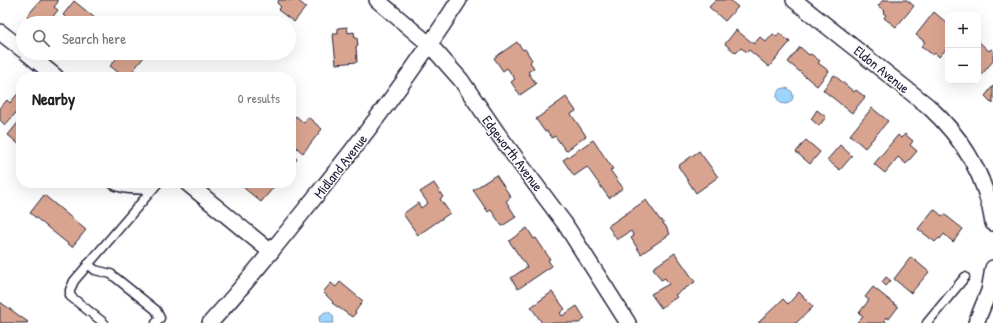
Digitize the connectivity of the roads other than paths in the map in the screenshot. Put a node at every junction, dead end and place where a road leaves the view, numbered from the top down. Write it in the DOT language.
graph roads {
  1 [pos="376,0"];
  2 [pos="459,0"];
  3 [pos="794,0"];
  4 [pos="0,32"];
  5 [pos="16,45"];
  6 [pos="430,46"];
  7 [pos="35,60"];
  8 [pos="50,72"];
  9 [pos="126,188"];
  10 [pos="146,188"];
  11 [pos="153,188"];
  12 [pos="193,188"];
  13 [pos="993,223"];
  14 [pos="271,252"];
  15 [pos="88,264"];
  16 [pos="993,268"];
  17 [pos="965,277"];
  18 [pos="104,323"];
  19 [pos="156,323"];
  20 [pos="210,323"];
  21 [pos="628,323"];
  22 [pos="927,323"];
  23 [pos="976,323"];
  1 -- 6 [label="street, Edgeworth Avenue"];
  2 -- 6 [label="street, Midland Avenue"];
  3 -- 13 [label="street, Eldon Avenue"];
  4 -- 5 [label="street"];
  6 -- 14 [label="street, Midland Avenue"];
  6 -- 21 [label="street, Edgeworth Avenue"];
  7 -- 8 [label="street"];
  9 -- 10 [label="lane"];
  11 -- 15 [label="lane"];
  12 -- 14 [label="street"];
  14 -- 20 [label="street, Midland Avenue"];
  15 -- 18 [label="lane"];
  15 -- 19 [label="lane"];
  16 -- 23 [label="street"];
  17 -- 22 [label="lane"];
}
